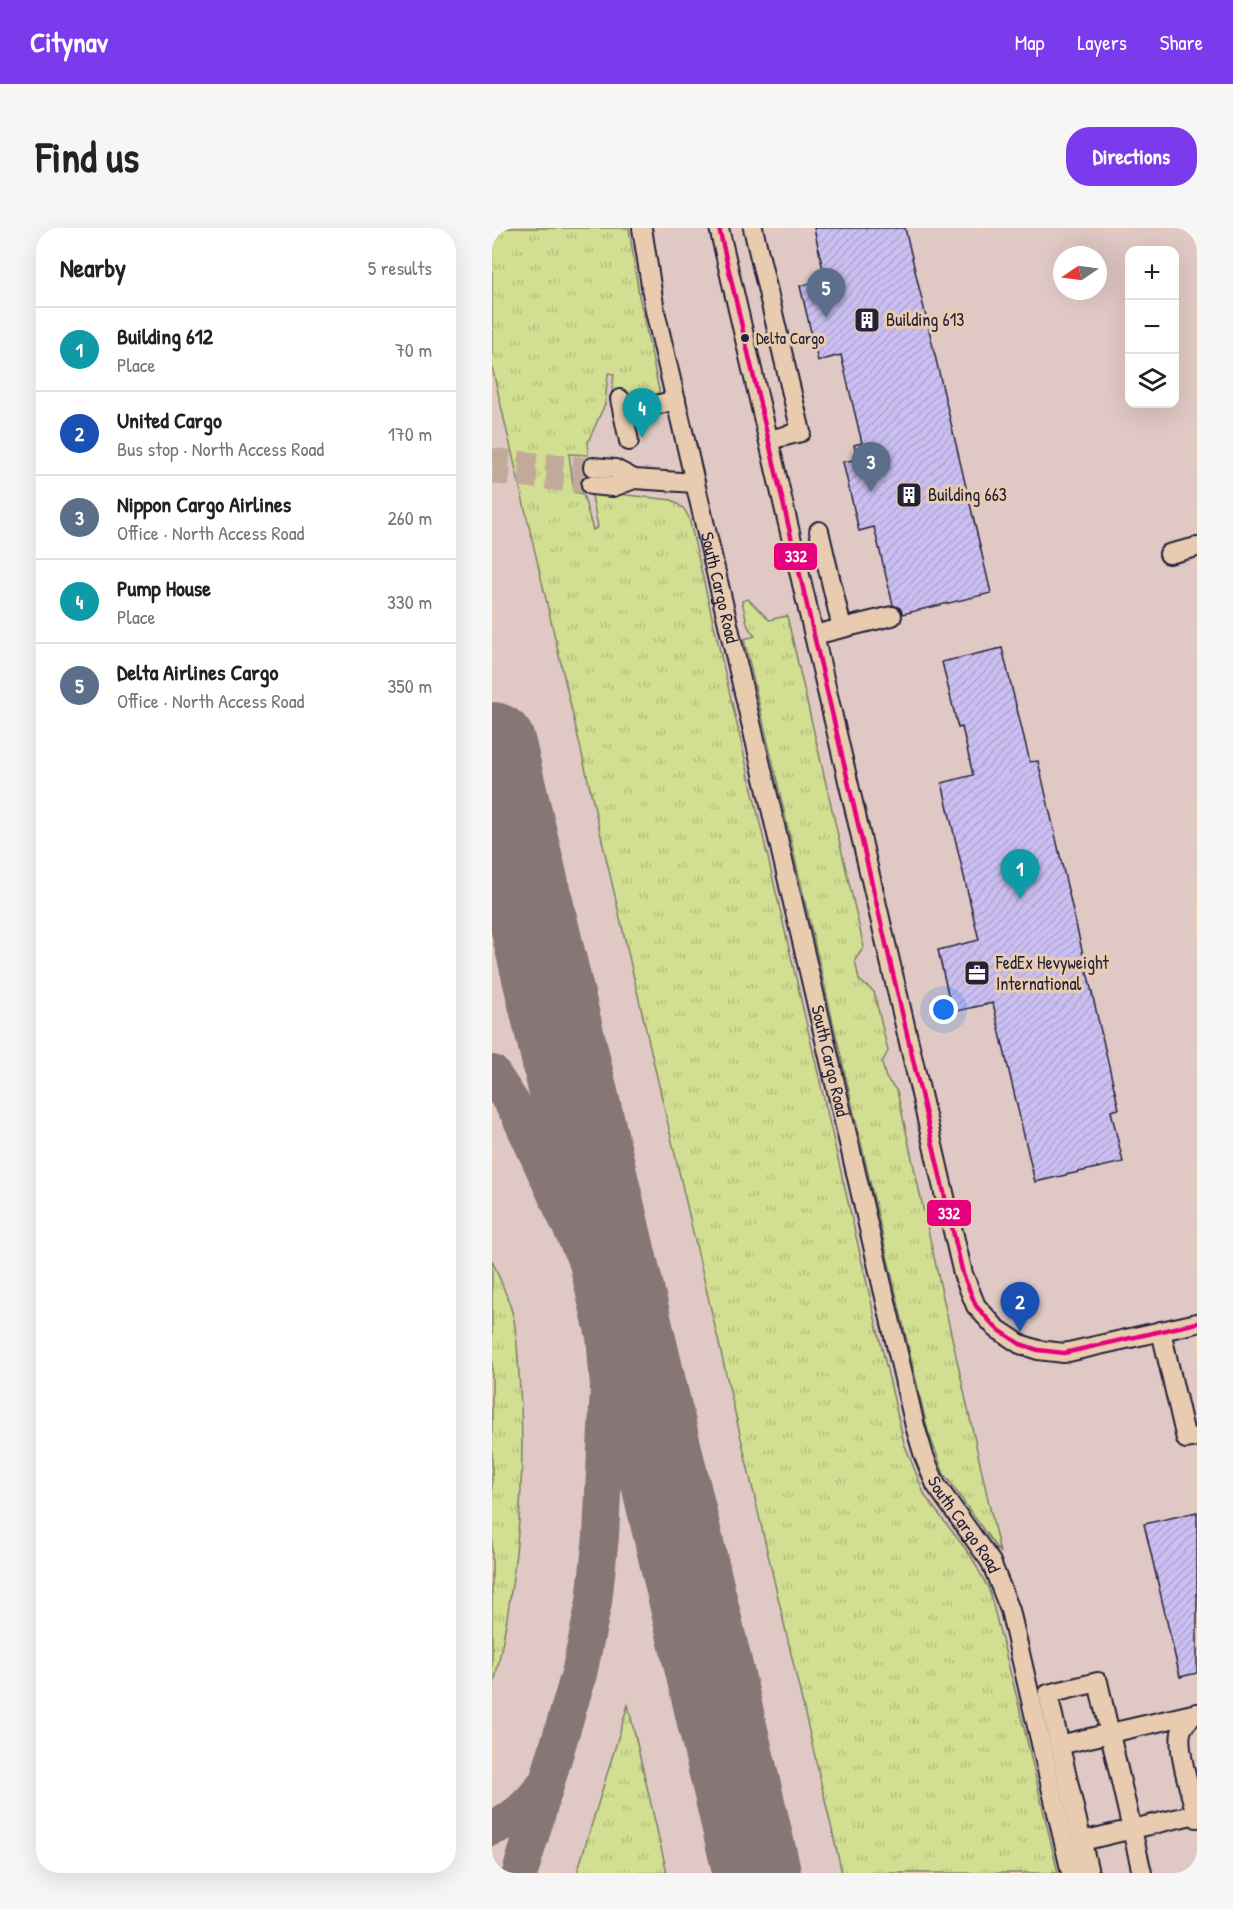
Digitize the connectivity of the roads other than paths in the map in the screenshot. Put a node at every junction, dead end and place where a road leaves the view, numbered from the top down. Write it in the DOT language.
graph roads {
  1 [pos="642,228"];
  2 [pos="718,228"];
  3 [pos="753,228"];
  4 [pos="676,400"];
  5 [pos="769,440"];
  6 [pos="629,441"];
  7 [pos="592,476"];
  8 [pos="695,483"];
  9 [pos="819,531"];
  10 [pos="1197,547"];
  11 [pos="1169,554"];
  12 [pos="830,575"];
  13 [pos="801,582"];
  14 [pos="892,616"];
  15 [pos="842,628"];
  16 [pos="814,635"];
  17 [pos="1197,1323"];
  18 [pos="1161,1331"];
  19 [pos="1197,1437"];
  20 [pos="1196,1713"];
  21 [pos="1110,1733"];
  22 [pos="1059,1745"];
  23 [pos="1196,1816"];
  24 [pos="1132,1829"];
  25 [pos="1082,1841"];
  26 [pos="1071,1873"];
  27 [pos="1089,1873"];
  28 [pos="1142,1873"];
  1 -- 4 [label="street, South Cargo Road"];
  2 -- 5 [label="street"];
  3 -- 5 [label="street"];
  4 -- 6 [label="street"];
  4 -- 8 [label="street, South Cargo Road"];
  5 -- 13 [label="street"];
  7 -- 8 [label="street"];
  8 -- 26 [label="street, South Cargo Road"];
  9 -- 12 [label="street"];
  10 -- 11 [label="street"];
  12 -- 13 [label="street"];
  12 -- 15 [label="street"];
  13 -- 16 [label="street"];
  14 -- 15 [label="street"];
  15 -- 16 [label="street"];
  16 -- 18 [label="street"];
  17 -- 18 [label="street"];
  18 -- 19 [label="street"];
  20 -- 21 [label="street"];
  20 -- 23 [label="street"];
  21 -- 22 [label="street"];
  21 -- 22 [label="street"];
  21 -- 24 [label="street"];
  22 -- 25 [label="street"];
  23 -- 24 [label="street"];
  24 -- 25 [label="street"];
  24 -- 28 [label="street"];
  25 -- 27 [label="street"];
}
